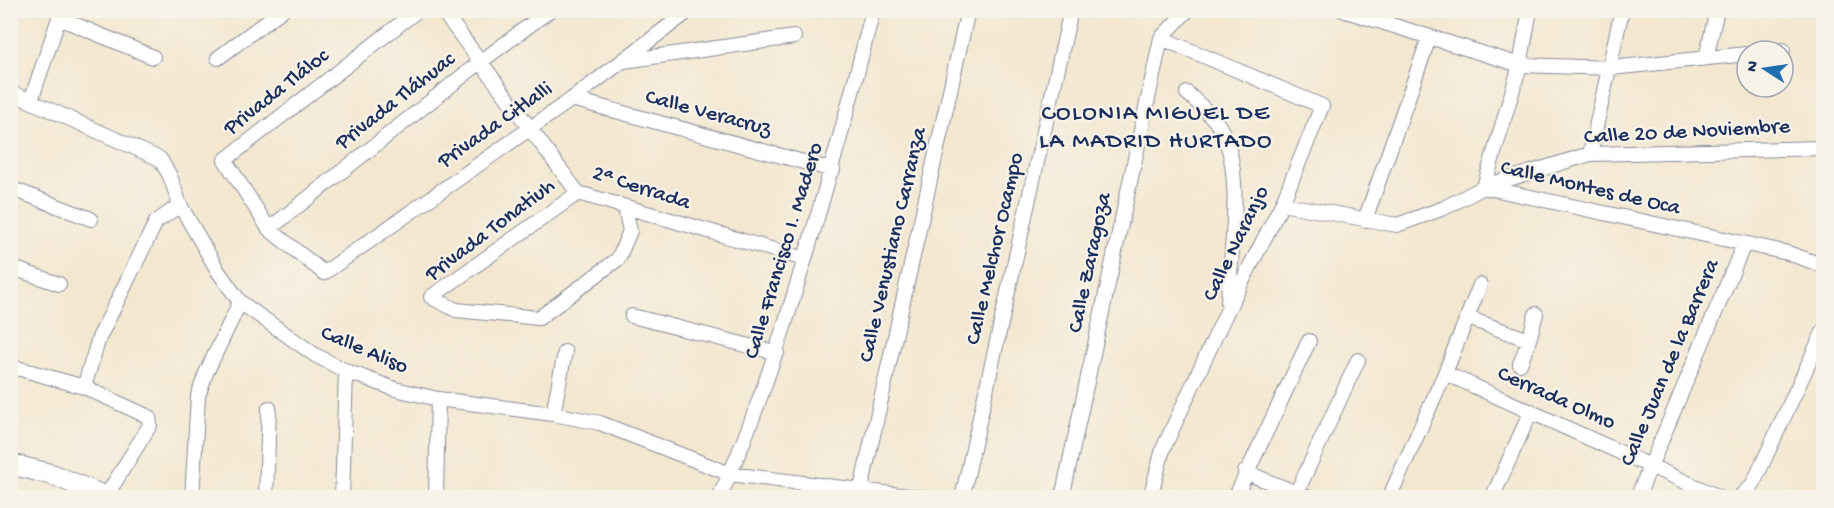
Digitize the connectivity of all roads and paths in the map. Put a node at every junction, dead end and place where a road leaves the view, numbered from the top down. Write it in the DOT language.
graph roads {
  1 [pos="282,10"];
  2 [pos="418,10"];
  3 [pos="441,10"];
  4 [pos="550,10"];
  5 [pos="690,10"];
  6 [pos="873,10"];
  7 [pos="968,10"];
  8 [pos="1071,10"];
  9 [pos="1188,10"];
  10 [pos="1343,10"];
  11 [pos="1530,10"];
  12 [pos="1622,10"];
  13 [pos="1717,10"];
  14 [pos="794,37"];
  15 [pos="1161,38"];
  16 [pos="1429,38"];
  17 [pos="1735,55"];
  18 [pos="153,57"];
  19 [pos="218,58"];
  20 [pos="1706,58"];
  21 [pos="623,61"];
  22 [pos="479,63"];
  23 [pos="1520,65"];
  24 [pos="1611,68"];
  25 [pos="11,92"];
  26 [pos="1187,93"];
  27 [pos="572,99"];
  28 [pos="31,100"];
  29 [pos="529,129"];
  30 [pos="1824,148"];
  31 [pos="1590,154"];
  32 [pos="832,170"];
  33 [pos="1484,187"];
  34 [pos="10,188"];
  35 [pos="578,193"];
  36 [pos="1282,204"];
  37 [pos="180,205"];
  38 [pos="626,208"];
  39 [pos="91,219"];
  40 [pos="1365,220"];
  41 [pos="269,229"];
  42 [pos="1744,244"];
  43 [pos="805,259"];
  44 [pos="1824,266"];
  45 [pos="10,267"];
  46 [pos="324,273"];
  47 [pos="59,284"];
  48 [pos="1480,285"];
  49 [pos="240,302"];
  50 [pos="1228,309"];
  51 [pos="1536,314"];
  52 [pos="632,316"];
  53 [pos="1468,318"];
  54 [pos="1824,330"];
  55 [pos="1528,340"];
  56 [pos="1309,341"];
  57 [pos="565,352"];
  58 [pos="777,353"];
  59 [pos="1358,360"];
  60 [pos="1520,364"];
  61 [pos="10,366"];
  62 [pos="346,371"];
  63 [pos="1445,373"];
  64 [pos="84,387"];
  65 [pos="438,399"];
  66 [pos="269,408"];
  67 [pos="1531,411"];
  68 [pos="553,414"];
  69 [pos="10,464"];
  70 [pos="1651,464"];
  71 [pos="1245,472"];
  72 [pos="730,474"];
  73 [pos="861,489"];
  74 [pos="1303,495"];
  75 [pos="106,497"];
  76 [pos="192,498"];
  77 [pos="266,498"];
  78 [pos="342,498"];
  79 [pos="435,498"];
  80 [pos="719,498"];
  81 [pos="924,498"];
  82 [pos="962,498"];
  83 [pos="1062,498"];
  84 [pos="1150,498"];
  85 [pos="1235,498"];
  86 [pos="1389,498"];
  87 [pos="1492,498"];
  88 [pos="1637,498"];
  89 [pos="1721,498"];
  90 [pos="1739,498"];
  1 -- 19 [label="street"];
  2 -- 41 [label="street, Privada Tláloc"];
  3 -- 22 [label="street, 2ª Cerrada"];
  4 -- 22 [label="street, Privada Tláhuac"];
  5 -- 21 [label="street, Privada Citlalli"];
  6 -- 32 [label="street, Calle Francisco I. Madero"];
  7 -- 73 [label="street, Calle Venustiano Carranza"];
  8 -- 82 [label="street, Calle Melchor Ocampo"];
  9 -- 15 [label="street"];
  10 -- 16 [label="street"];
  11 -- 23 [label="street"];
  12 -- 24 [label="street"];
  13 -- 20 [label="street"];
  14 -- 21 [label="street"];
  15 -- 36 [label="street, Calle Naranjo"];
  15 -- 83 [label="street, Calle Zaragoza"];
  16 -- 23 [label="street"];
  16 -- 40 [label="street"];
  17 -- 20 [label="street"];
  18 -- 28 [label="street"];
  20 -- 24 [label="street"];
  21 -- 27 [label="street, Privada Citlalli"];
  22 -- 29 [label="street, 2ª Cerrada"];
  22 -- 41 [label="street, Privada Tláhuac"];
  23 -- 24 [label="street"];
  23 -- 33 [label="street"];
  24 -- 31 [label="street"];
  25 -- 28 [label="street, Calle Aliso"];
  26 -- 50 [label="street"];
  27 -- 29 [label="street, Privada Citlalli"];
  27 -- 32 [label="street, Calle Veracruz"];
  28 -- 37 [label="street, Calle Aliso"];
  29 -- 35 [label="street, 2ª Cerrada"];
  29 -- 46 [label="street, Privada Citlalli"];
  30 -- 31 [label="street, Calle 20 de Noviembre"];
  31 -- 33 [label="street, Calle 20 de Noviembre"];
  32 -- 43 [label="street, Calle Francisco I. Madero"];
  33 -- 40 [label="street, Calle Montes de Oca"];
  33 -- 42 [label="street, Calle Montes de Oca"];
  34 -- 39 [label="street"];
  35 -- 38 [label="street, 2ª Cerrada"];
  35 -- 38 [label="street, Privada Tonatiuh"];
  36 -- 40 [label="street, Calle Montes de Oca"];
  36 -- 50 [label="street, Calle Naranjo"];
  37 -- 49 [label="street, Calle Aliso"];
  37 -- 64 [label="street"];
  38 -- 43 [label="street, 2ª Cerrada"];
  41 -- 46 [label="street, Privada Tláloc"];
  42 -- 44 [label="street, Calle Montes de Oca"];
  42 -- 70 [label="street, Calle Juan de la Barrera"];
  43 -- 58 [label="street, Calle Francisco I. Madero"];
  45 -- 47 [label="street"];
  48 -- 53 [label="street"];
  49 -- 62 [label="street, Calle Aliso"];
  49 -- 76 [label="street"];
  50 -- 84 [label="street, Calle Naranjo"];
  51 -- 55 [label="street"];
  52 -- 58 [label="street"];
  53 -- 55 [label="street"];
  53 -- 63 [label="street"];
  54 -- 90 [label="street"];
  55 -- 60 [label="street"];
  56 -- 71 [label="street"];
  57 -- 68 [label="street"];
  58 -- 72 [label="street, Calle Francisco I. Madero"];
  59 -- 74 [label="street"];
  61 -- 64 [label="street"];
  62 -- 65 [label="street, Calle Aliso"];
  62 -- 78 [label="street"];
  63 -- 67 [label="street, Cerrada Olmo"];
  63 -- 86 [label="street"];
  64 -- 75 [label="street"];
  65 -- 68 [label="street, Calle Aliso"];
  65 -- 79 [label="street"];
  66 -- 77 [label="street"];
  67 -- 70 [label="street, Cerrada Olmo"];
  67 -- 87 [label="street"];
  68 -- 72 [label="street, Calle Aliso"];
  69 -- 75 [label="street"];
  70 -- 88 [label="street, Calle Juan de la Barrera"];
  70 -- 89 [label="street, Cerrada Olmo"];
  71 -- 74 [label="street"];
  71 -- 85 [label="street"];
  72 -- 73 [label="street, Calle Aliso"];
  72 -- 80 [label="street, Calle Francisco I. Madero"];
  73 -- 81 [label="street, Calle Aliso"];
}
